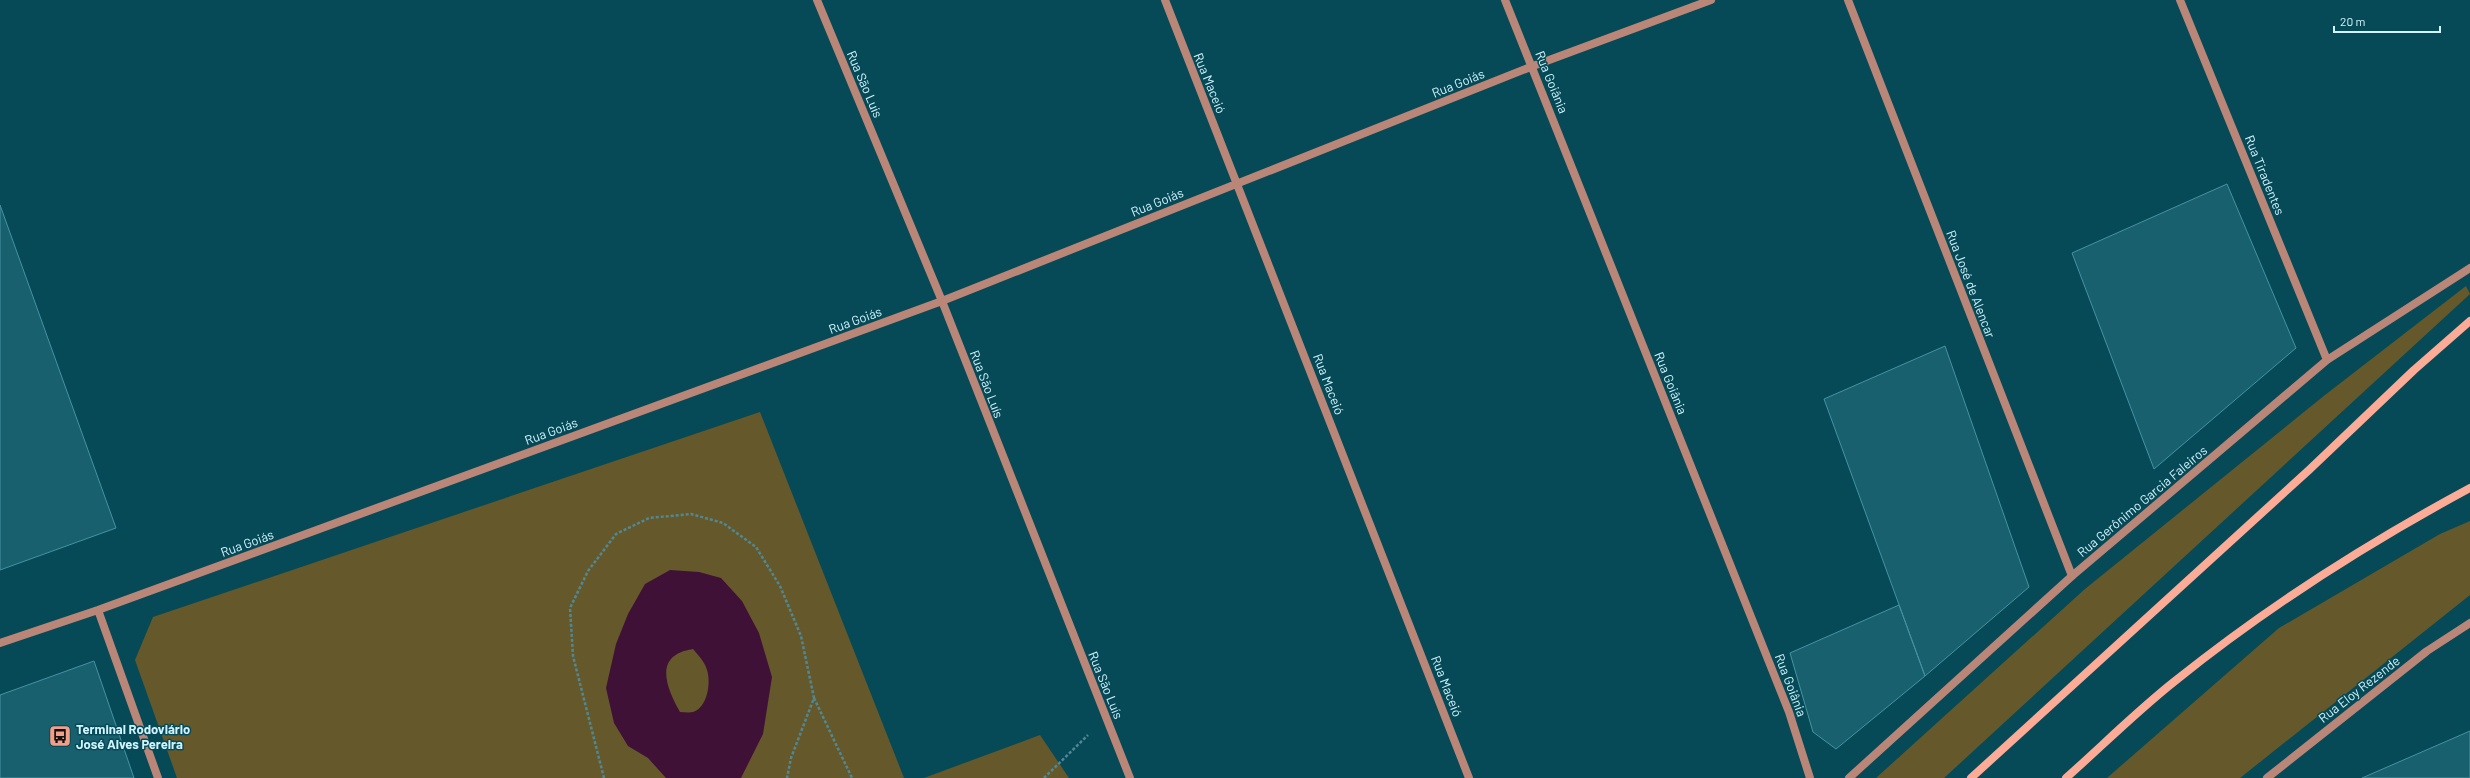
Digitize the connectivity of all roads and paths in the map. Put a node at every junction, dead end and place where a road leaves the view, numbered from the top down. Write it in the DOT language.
graph roads {
  1 [pos="817,0"];
  2 [pos="1165,0"];
  3 [pos="1504,0"];
  4 [pos="1711,0"];
  5 [pos="1848,0"];
  6 [pos="2180,0"];
  7 [pos="1533,66"];
  8 [pos="1237,183"];
  9 [pos="2470,268"];
  10 [pos="942,301"];
  11 [pos="2470,321"];
  12 [pos="2327,360"];
  13 [pos="2470,488"];
  14 [pos="2072,576"];
  15 [pos="98,610"];
  16 [pos="2470,624"];
  17 [pos="0,643"];
  18 [pos="814,698"];
  19 [pos="1106,718"];
  20 [pos="158,778"];
  21 [pos="604,778"];
  22 [pos="787,778"];
  23 [pos="852,778"];
  24 [pos="1044,778"];
  25 [pos="1130,778"];
  26 [pos="1469,778"];
  27 [pos="1810,778"];
  28 [pos="1849,778"];
  29 [pos="1971,778"];
  30 [pos="2066,778"];
  31 [pos="2267,778"];
  1 -- 10 [label="street, Rua São Luís"];
  2 -- 8 [label="street, Rua Maceió"];
  3 -- 7 [label="street, Rua Goiânia"];
  4 -- 7 [label="street, Rua Goiás"];
  5 -- 14 [label="street, Rua José de Alencar"];
  6 -- 12 [label="street, Rua Tiradentes"];
  7 -- 8 [label="street, Rua Goiás"];
  7 -- 27 [label="street, Rua Goiânia"];
  8 -- 10 [label="street, Rua Goiás"];
  8 -- 26 [label="street, Rua Maceió"];
  9 -- 12 [label="street, Rua Gerônimo Garcia Faleiros"];
  10 -- 15 [label="street, Rua Goiás"];
  10 -- 19 [label="street, Rua São Luís"];
  11 -- 29 [label="main road"];
  12 -- 14 [label="street, Rua Gerônimo Garcia Faleiros"];
  13 -- 30 [label="main road"];
  14 -- 28 [label="street, Rua Gerônimo Garcia Faleiros"];
  15 -- 17 [label="street, Rua Goiás"];
  15 -- 20 [label="street"];
  16 -- 31 [label="street, Rua Eloy Rezende"];
  18 -- 21 [label="path"];
  18 -- 22 [label="path"];
  18 -- 23 [label="path"];
  19 -- 24 [label="path"];
  19 -- 25 [label="street, Rua São Luís"];
}
